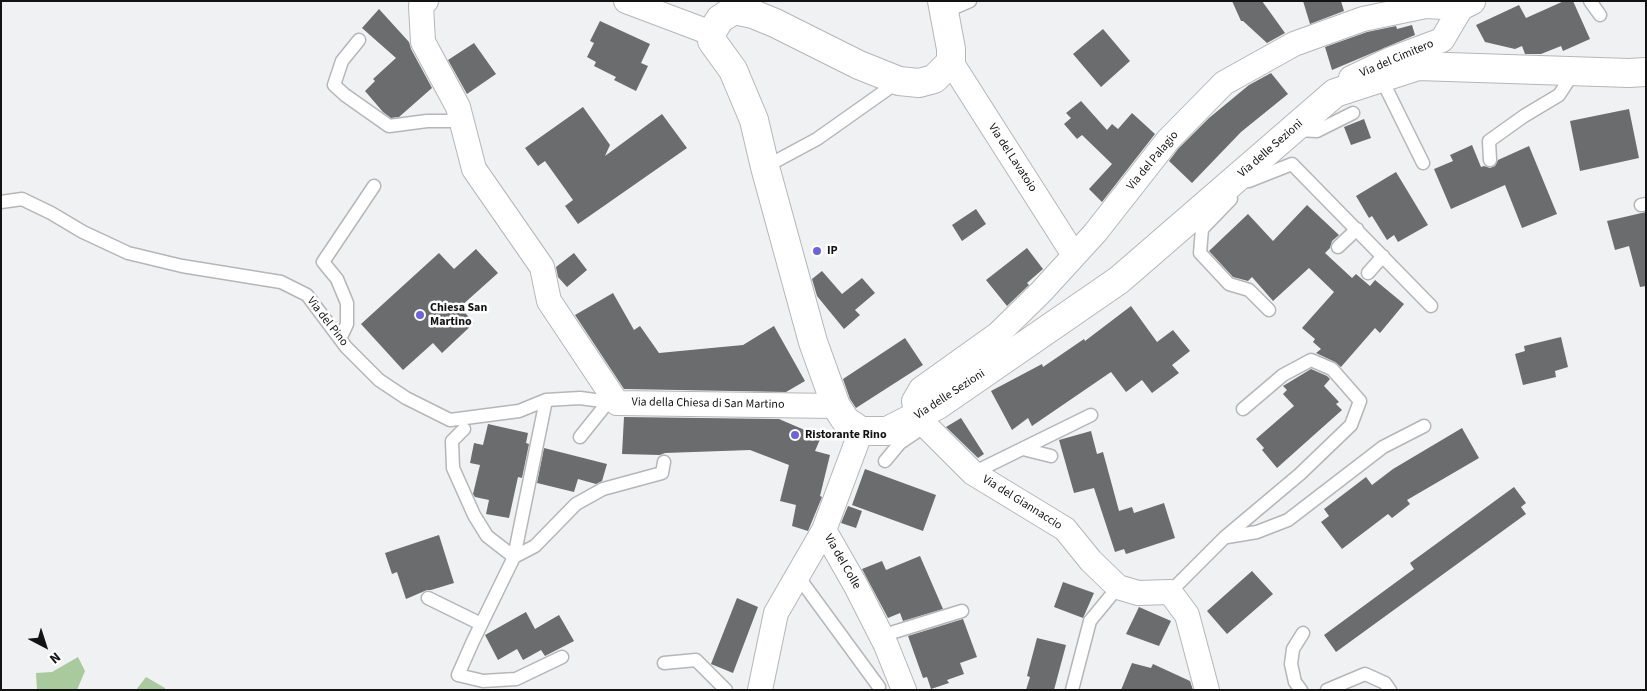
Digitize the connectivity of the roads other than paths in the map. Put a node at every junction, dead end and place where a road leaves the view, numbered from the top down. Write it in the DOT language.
graph roads {
  1 [pos="426,1"];
  2 [pos="626,1"];
  3 [pos="970,1"];
  4 [pos="1590,1"];
  5 [pos="1468,4"];
  6 [pos="944,6"];
  7 [pos="1386,7"];
  8 [pos="1600,15"];
  9 [pos="711,33"];
  10 [pos="359,40"];
  11 [pos="951,62"];
  12 [pos="1574,71"];
  13 [pos="1646,72"];
  14 [pos="1381,78"];
  15 [pos="899,81"];
  16 [pos="1344,103"];
  17 [pos="462,121"];
  18 [pos="1490,160"];
  19 [pos="1423,162"];
  20 [pos="765,167"];
  21 [pos="1234,181"];
  22 [pos="374,186"];
  23 [pos="1,202"];
  24 [pos="1357,229"];
  25 [pos="1338,247"];
  26 [pos="1074,255"];
  27 [pos="1383,256"];
  28 [pos="1368,273"];
  29 [pos="1431,306"];
  30 [pos="1269,310"];
  31 [pos="340,339"];
  32 [pos="546,400"];
  33 [pos="612,402"];
  34 [pos="836,406"];
  35 [pos="1243,409"];
  36 [pos="1091,415"];
  37 [pos="921,422"];
  38 [pos="1424,426"];
  39 [pos="464,429"];
  40 [pos="861,431"];
  41 [pos="580,437"];
  42 [pos="1023,449"];
  43 [pos="1051,456"];
  44 [pos="885,461"];
  45 [pos="664,462"];
  46 [pos="973,473"];
  47 [pos="824,530"];
  48 [pos="1225,537"];
  49 [pos="514,557"];
  50 [pos="797,575"];
  51 [pos="1118,587"];
  52 [pos="1170,592"];
  53 [pos="428,598"];
  54 [pos="962,611"];
  55 [pos="481,624"];
  56 [pos="1303,633"];
  57 [pos="881,636"];
  58 [pos="562,657"];
  59 [pos="664,662"];
  60 [pos="879,687"];
  61 [pos="726,690"];
  62 [pos="760,690"];
  63 [pos="904,690"];
  64 [pos="1072,690"];
  65 [pos="1207,690"];
  66 [pos="1301,690"];
  67 [pos="1327,690"];
  68 [pos="1390,690"];
  1 -- 17 [label="street, Via della Chiesa di San Martino"];
  2 -- 9 [label="street"];
  3 -- 6 [label="lane"];
  4 -- 8 [label="lane"];
  5 -- 7 [label="street, Via del Palagio"];
  5 -- 16 [label="street, Via del Cimitero"];
  6 -- 11 [label="street"];
  7 -- 26 [label="street, Via del Palagio"];
  9 -- 15 [label="street"];
  9 -- 20 [label="street"];
  10 -- 17 [label="lane"];
  11 -- 15 [label="street"];
  11 -- 26 [label="street, Via del Lavatoio"];
  12 -- 13 [label="street, Via delle Sezioni"];
  12 -- 14 [label="street, Via delle Sezioni"];
  12 -- 18 [label="lane"];
  14 -- 16 [label="street, Via delle Sezioni"];
  14 -- 19 [label="lane"];
  15 -- 20 [label="lane"];
  16 -- 21 [label="street, Via delle Sezioni"];
  17 -- 33 [label="street, Via della Chiesa di San Martino"];
  20 -- 34 [label="street"];
  21 -- 24 [label="lane"];
  21 -- 30 [label="lane"];
  21 -- 37 [label="street, Via delle Sezioni"];
  22 -- 31 [label="lane"];
  23 -- 31 [label="lane, Via del Pino"];
  24 -- 25 [label="lane"];
  24 -- 27 [label="lane"];
  26 -- 37 [label="street, Via del Palagio"];
  27 -- 28 [label="lane"];
  27 -- 29 [label="lane"];
  31 -- 32 [label="lane, Via del Pino"];
  32 -- 33 [label="lane, Via del Pino"];
  32 -- 49 [label="lane"];
  33 -- 34 [label="street, Via della Chiesa di San Martino"];
  33 -- 41 [label="lane"];
  34 -- 40 [label="street"];
  35 -- 48 [label="lane"];
  36 -- 42 [label="lane"];
  37 -- 40 [label="street, Via delle Sezioni"];
  37 -- 44 [label="lane"];
  37 -- 46 [label="street, Via del Giannaccio"];
  38 -- 48 [label="lane"];
  39 -- 49 [label="lane"];
  40 -- 47 [label="street, Via del Colle"];
  42 -- 43 [label="lane"];
  42 -- 46 [label="lane"];
  45 -- 49 [label="lane"];
  46 -- 51 [label="street, Via del Giannaccio"];
  47 -- 50 [label="street"];
  47 -- 57 [label="street, Via del Colle"];
  48 -- 52 [label="lane"];
  49 -- 55 [label="lane"];
  50 -- 60 [label="lane"];
  50 -- 62 [label="street"];
  51 -- 52 [label="street, Via del Giannaccio"];
  51 -- 64 [label="lane"];
  52 -- 65 [label="street"];
  53 -- 55 [label="lane"];
  54 -- 57 [label="lane"];
  55 -- 58 [label="lane"];
  56 -- 66 [label="lane"];
  57 -- 63 [label="street, Via del Colle"];
  59 -- 61 [label="lane"];
  67 -- 68 [label="lane"];
}
